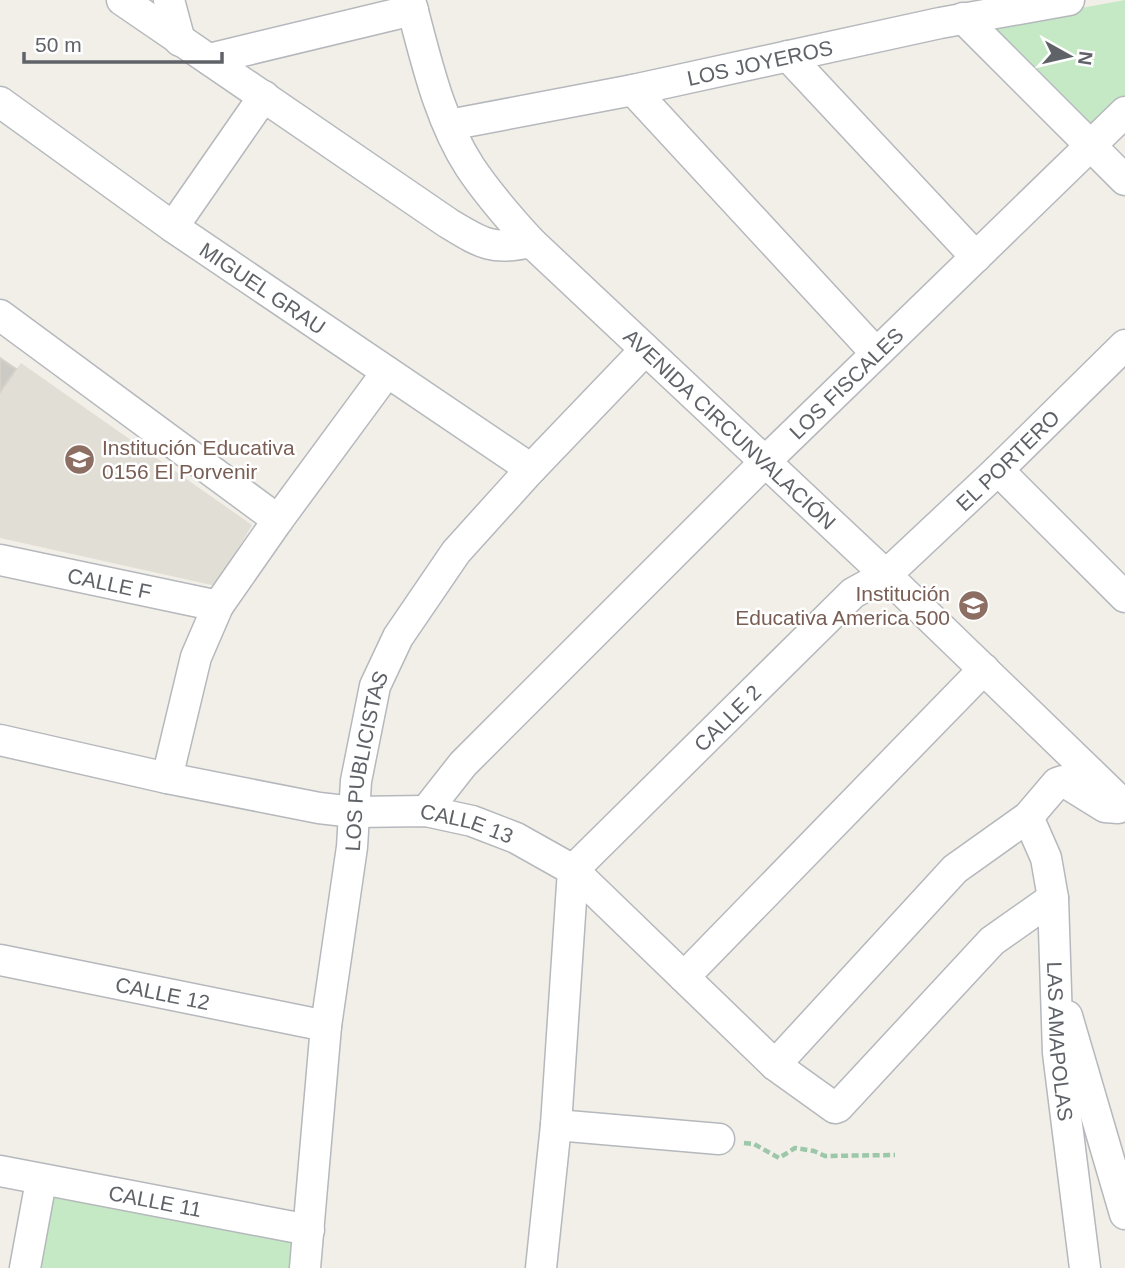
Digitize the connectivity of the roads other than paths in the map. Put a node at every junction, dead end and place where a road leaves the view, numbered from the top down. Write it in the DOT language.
graph roads {
  1 [pos="122,0"];
  2 [pos="169,0"];
  3 [pos="1069,0"];
  4 [pos="411,5"];
  5 [pos="367,9"];
  6 [pos="947,14"];
  7 [pos="180,41"];
  8 [pos="788,56"];
  9 [pos="209,59"];
  10 [pos="633,90"];
  11 [pos="264,96"];
  12 [pos="3,109"];
  13 [pos="1125,111"];
  14 [pos="449,125"];
  15 [pos="1090,147"];
  16 [pos="1125,180"];
  17 [pos="173,227"];
  18 [pos="531,242"];
  19 [pos="976,257"];
  20 [pos="0,315"];
  21 [pos="645,350"];
  22 [pos="876,353"];
  23 [pos="1119,362"];
  24 [pos="387,372"];
  25 [pos="765,462"];
  26 [pos="531,468"];
  27 [pos="998,470"];
  28 [pos="278,520"];
  29 [pos="0,560"];
  30 [pos="886,575"];
  31 [pos="1125,597"];
  32 [pos="218,606"];
  33 [pos="984,669"];
  34 [pos="0,740"];
  35 [pos="167,778"];
  36 [pos="1125,806"];
  37 [pos="426,811"];
  38 [pos="354,812"];
  39 [pos="1028,817"];
  40 [pos="573,870"];
  41 [pos="1053,898"];
  42 [pos="0,960"];
  43 [pos="684,977"];
  44 [pos="1057,1003"];
  45 [pos="326,1026"];
  46 [pos="775,1065"];
  47 [pos="556,1125"];
  48 [pos="719,1139"];
  49 [pos="0,1171"];
  50 [pos="41,1181"];
  51 [pos="1125,1213"];
  52 [pos="309,1230"];
  53 [pos="25,1268"];
  54 [pos="305,1268"];
  55 [pos="541,1268"];
  56 [pos="1085,1268"];
  1 -- 7 [label="street"];
  2 -- 7 [label="street"];
  3 -- 6 [label="street, LOS JOYEROS"];
  4 -- 5 [label="street"];
  4 -- 14 [label="street, AVENIDA CIRCUNVALACIÓN"];
  5 -- 9 [label="street"];
  6 -- 8 [label="street, LOS JOYEROS"];
  6 -- 15 [label="street"];
  7 -- 9 [label="street"];
  8 -- 10 [label="street, LOS JOYEROS"];
  8 -- 19 [label="street"];
  9 -- 11 [label="street"];
  10 -- 14 [label="street, LOS JOYEROS"];
  10 -- 22 [label="street"];
  11 -- 17 [label="street"];
  11 -- 18 [label="street"];
  12 -- 17 [label="street, MIGUEL GRAU"];
  13 -- 15 [label="street, LOS FISCALES"];
  14 -- 18 [label="street, AVENIDA CIRCUNVALACIÓN"];
  15 -- 16 [label="street"];
  15 -- 19 [label="street, LOS FISCALES"];
  17 -- 24 [label="street, MIGUEL GRAU"];
  18 -- 21 [label="street, AVENIDA CIRCUNVALACIÓN"];
  19 -- 22 [label="street, LOS FISCALES"];
  20 -- 28 [label="street"];
  21 -- 25 [label="street, AVENIDA CIRCUNVALACIÓN"];
  21 -- 26 [label="street, LOS PUBLICISTAS"];
  22 -- 25 [label="street, LOS FISCALES"];
  23 -- 27 [label="street, EL PORTERO"];
  24 -- 26 [label="street, MIGUEL GRAU"];
  24 -- 28 [label="street"];
  25 -- 30 [label="street, AVENIDA CIRCUNVALACIÓN"];
  25 -- 37 [label="street, LOS FISCALES"];
  26 -- 38 [label="street, LOS PUBLICISTAS"];
  27 -- 30 [label="street, EL PORTERO"];
  27 -- 31 [label="street"];
  28 -- 32 [label="street"];
  29 -- 32 [label="street, CALLE F"];
  30 -- 33 [label="street, AVENIDA CIRCUNVALACIÓN"];
  30 -- 40 [label="street, CALLE 2"];
  32 -- 35 [label="street"];
  33 -- 36 [label="street, AVENIDA CIRCUNVALACIÓN"];
  33 -- 43 [label="street"];
  34 -- 35 [label="street, CALLE 13"];
  35 -- 38 [label="street, CALLE 13"];
  36 -- 39 [label="street"];
  37 -- 38 [label="street, CALLE 13"];
  37 -- 40 [label="street, CALLE 13"];
  38 -- 45 [label="street, LOS PUBLICISTAS"];
  39 -- 41 [label="street, LAS AMAPOLAS"];
  39 -- 46 [label="street"];
  40 -- 43 [label="street, CALLE 13"];
  40 -- 47 [label="street"];
  41 -- 44 [label="street, LAS AMAPOLAS"];
  41 -- 46 [label="street, CALLE 13"];
  42 -- 45 [label="street, CALLE 12"];
  43 -- 46 [label="street, CALLE 13"];
  44 -- 51 [label="street"];
  44 -- 56 [label="street, LAS AMAPOLAS"];
  45 -- 52 [label="street, LOS PUBLICISTAS"];
  47 -- 48 [label="street"];
  47 -- 55 [label="street"];
  49 -- 50 [label="street, CALLE 11"];
  50 -- 52 [label="street, CALLE 11"];
  50 -- 53 [label="street"];
  52 -- 54 [label="street, LOS PUBLICISTAS"];
}
